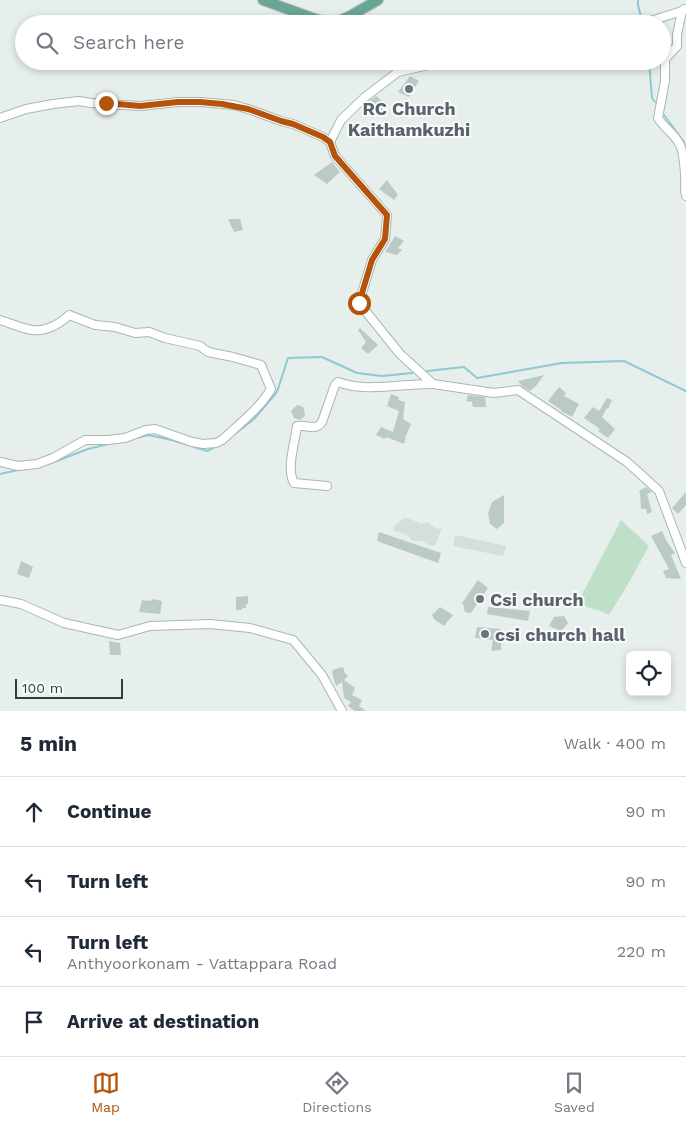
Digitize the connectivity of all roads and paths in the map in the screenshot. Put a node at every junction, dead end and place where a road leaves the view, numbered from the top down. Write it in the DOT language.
graph roads {
  1 [pos="263,0"];
  2 [pos="378,0"];
  3 [pos="684,9"];
  4 [pos="304,15"];
  5 [pos="352,15"];
  6 [pos="667,15"];
  7 [pos="671,52"];
  8 [pos="407,70"];
  9 [pos="665,70"];
  10 [pos="0,118"];
  11 [pos="330,142"];
  12 [pos="686,196"];
  13 [pos="0,320"];
  14 [pos="433,384"];
  15 [pos="0,462"];
  16 [pos="327,486"];
  17 [pos="686,563"];
  18 [pos="0,600"];
  19 [pos="342,711"];
  1 -- 4 [label="main road"];
  2 -- 5 [label="main road"];
  3 -- 6 [label="street"];
  3 -- 7 [label="street"];
  8 -- 11 [label="street"];
  9 -- 12 [label="street"];
  10 -- 11 [label="street"];
  11 -- 14 [label="street"];
  13 -- 15 [label="street"];
  14 -- 16 [label="street"];
  14 -- 17 [label="street"];
  18 -- 19 [label="street"];
}
